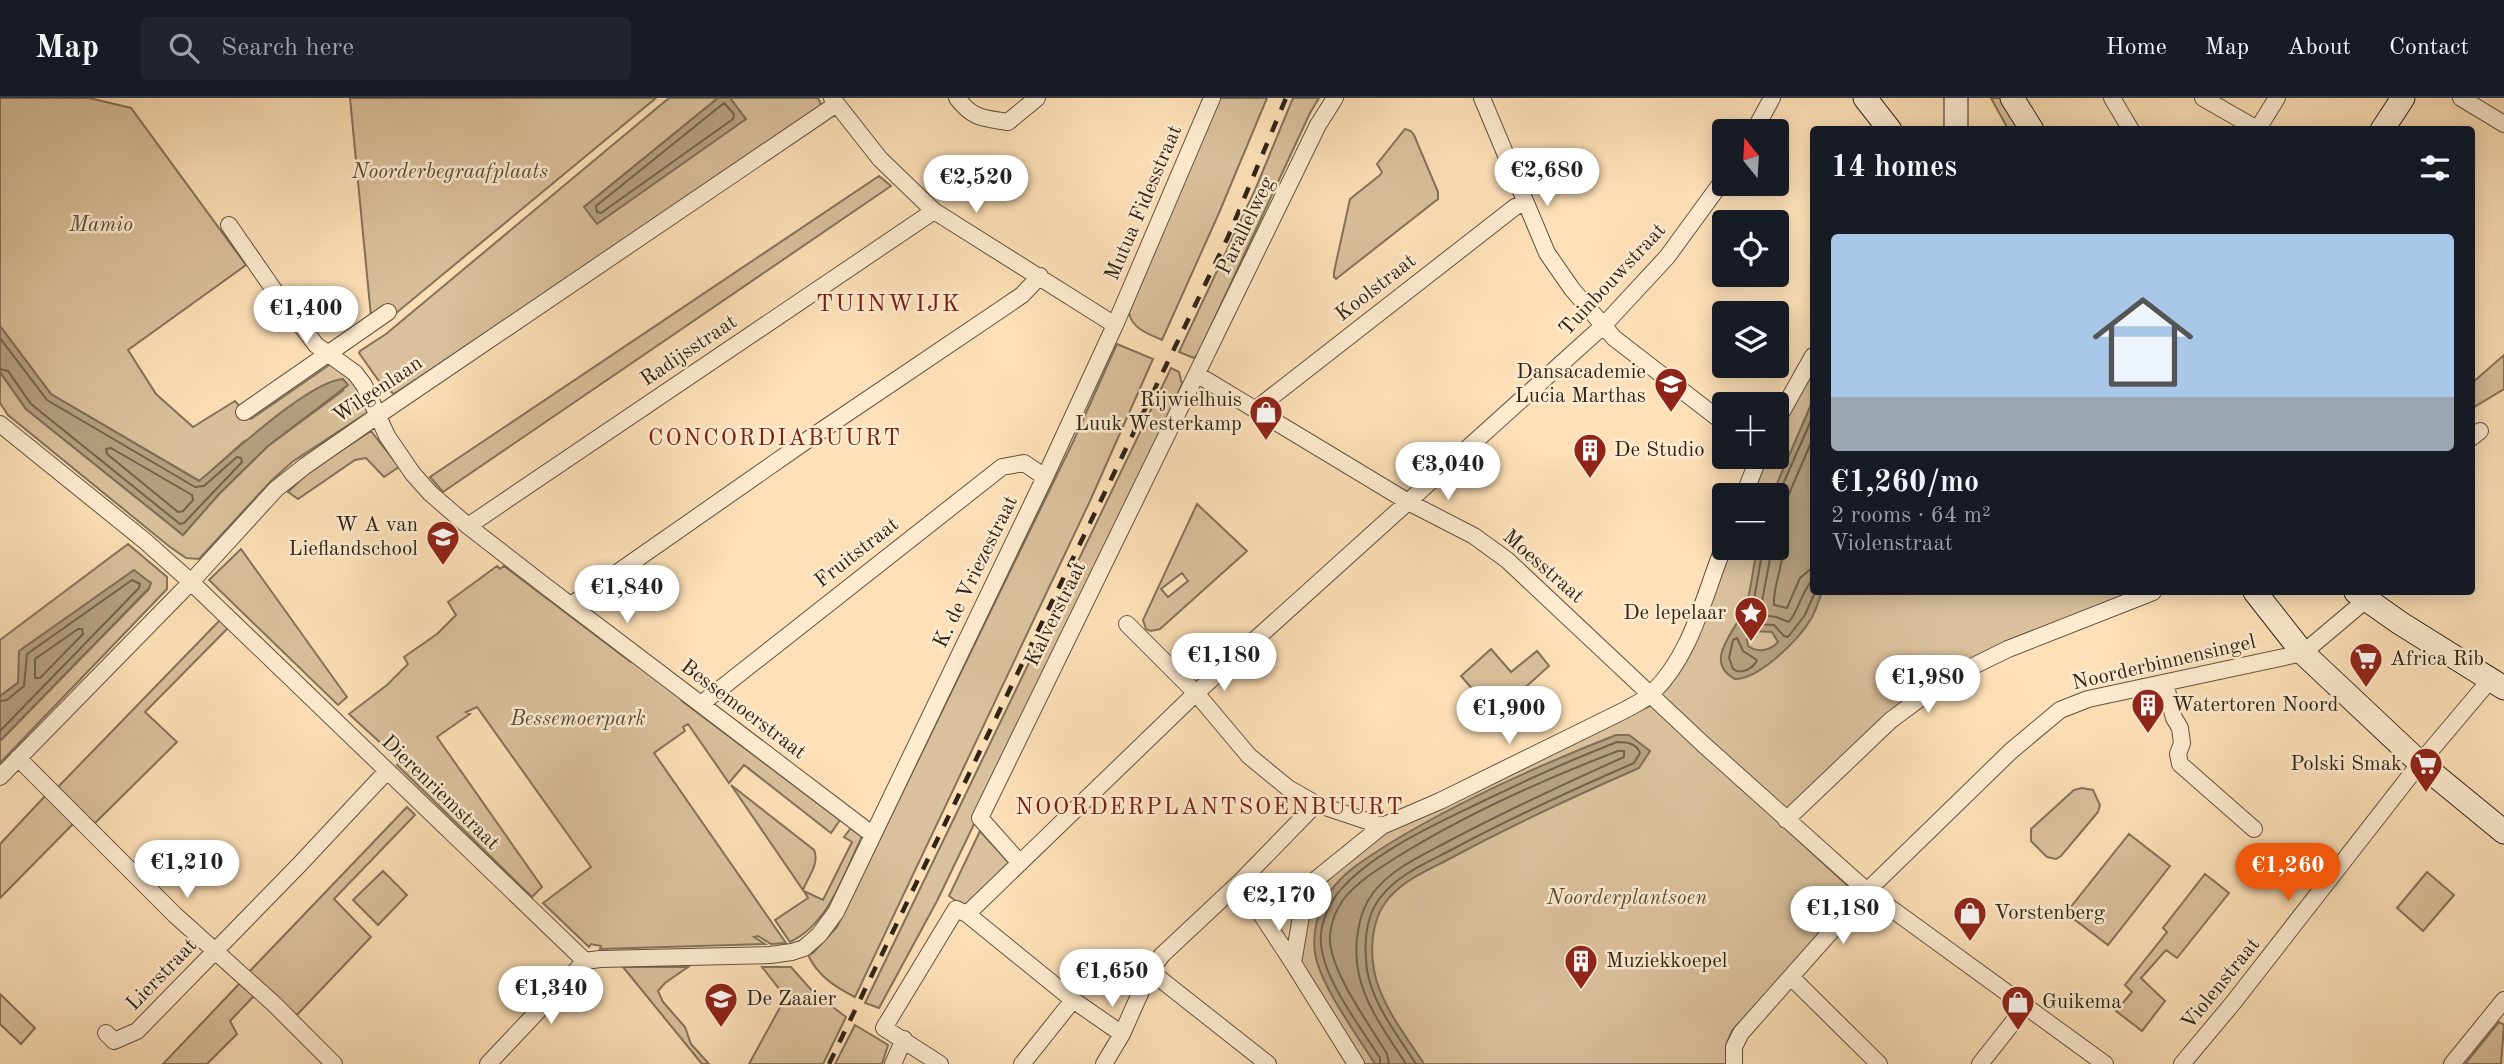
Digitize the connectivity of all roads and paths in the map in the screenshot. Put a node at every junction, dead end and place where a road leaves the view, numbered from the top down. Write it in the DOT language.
graph roads {
  1 [pos="957,98"];
  2 [pos="1037,98"];
  3 [pos="1212,98"];
  4 [pos="1335,98"];
  5 [pos="1482,98"];
  6 [pos="1772,98"];
  7 [pos="1866,98"];
  8 [pos="1956,98"];
  9 [pos="2012,98"];
  10 [pos="2112,98"];
  11 [pos="2203,98"];
  12 [pos="2277,98"];
  13 [pos="2403,98"];
  14 [pos="2461,98"];
  15 [pos="833,101"];
  16 [pos="1761,119"];
  17 [pos="2504,124"];
  18 [pos="1887,126"];
  19 [pos="1956,126"];
  20 [pos="2030,126"];
  21 [pos="2129,126"];
  22 [pos="2252,126"];
  23 [pos="2259,126"];
  24 [pos="2385,126"];
  25 [pos="1712,195"];
  26 [pos="1524,203"];
  27 [pos="934,211"];
  28 [pos="229,225"];
  29 [pos="1040,276"];
  30 [pos="388,312"];
  31 [pos="1115,325"];
  32 [pos="1603,326"];
  33 [pos="328,355"];
  34 [pos="1810,361"];
  35 [pos="1198,375"];
  36 [pos="1789,399"];
  37 [pos="1255,409"];
  38 [pos="244,412"];
  39 [pos="1712,414"];
  40 [pos="377,416"];
  41 [pos="0,424"];
  42 [pos="1045,477"];
  43 [pos="1409,503"];
  44 [pos="468,526"];
  45 [pos="1719,560"];
  46 [pos="191,582"];
  47 [pos="2145,595"];
  48 [pos="2257,595"];
  49 [pos="2361,595"];
  50 [pos="2363,595"];
  51 [pos="571,605"];
  52 [pos="1127,624"];
  53 [pos="2303,653"];
  54 [pos="2165,682"];
  55 [pos="2490,688"];
  56 [pos="1196,693"];
  57 [pos="1651,694"];
  58 [pos="701,704"];
  59 [pos="18,758"];
  60 [pos="2420,763"];
  61 [pos="387,771"];
  62 [pos="0,777"];
  63 [pos="1317,804"];
  64 [pos="1786,820"];
  65 [pos="1381,826"];
  66 [pos="2254,829"];
  67 [pos="2504,832"];
  68 [pos="873,835"];
  69 [pos="1020,863"];
  70 [pos="1240,882"];
  71 [pos="1867,891"];
  72 [pos="961,911"];
  73 [pos="214,952"];
  74 [pos="585,961"];
  75 [pos="1293,963"];
  76 [pos="1150,971"];
  77 [pos="1791,977"];
  78 [pos="1073,999"];
  79 [pos="2504,999"];
  80 [pos="2025,1007"];
  81 [pos="106,1033"];
  82 [pos="1122,1034"];
  83 [pos="904,1040"];
  84 [pos="1108,1059"];
  85 [pos="334,1064"];
  86 [pos="488,1064"];
  87 [pos="893,1064"];
  88 [pos="940,1064"];
  89 [pos="1022,1064"];
  90 [pos="1125,1064"];
  91 [pos="1268,1064"];
  92 [pos="1356,1064"];
  93 [pos="1734,1064"];
  94 [pos="1879,1064"];
  95 [pos="1980,1064"];
  96 [pos="2105,1064"];
  97 [pos="2182,1064"];
  98 [pos="2452,1064"];
  1 -- 2 [label="street"];
  3 -- 31 [label="street, Mutua Fidesstraat"];
  4 -- 35 [label="street, Parallelweg"];
  5 -- 26 [label="street"];
  6 -- 16 [label="street"];
  7 -- 18 [label="street"];
  8 -- 19 [label="street"];
  9 -- 20 [label="street"];
  10 -- 21 [label="street"];
  11 -- 22 [label="street"];
  12 -- 23 [label="street"];
  13 -- 24 [label="street"];
  14 -- 17 [label="street"];
  15 -- 27 [label="street"];
  15 -- 40 [label="street, Wilgenlaan"];
  25 -- 32 [label="street, Tuinbouwstraat"];
  26 -- 32 [label="street"];
  26 -- 37 [label="street, Koolstraat"];
  27 -- 29 [label="street"];
  27 -- 44 [label="street, Radijsstraat"];
  28 -- 33 [label="street, Bessemoerstraat"];
  29 -- 31 [label="street"];
  29 -- 51 [label="street"];
  30 -- 33 [label="street"];
  31 -- 42 [label="street, K. de Vriezestraat"];
  32 -- 39 [label="street"];
  32 -- 43 [label="street, Tuinbouwstraat"];
  33 -- 38 [label="street"];
  33 -- 40 [label="street, Bessemoerstraat"];
  34 -- 36 [label="street"];
  35 -- 37 [label="street, Moesstraat"];
  35 -- 69 [label="street, Kalverstraat"];
  37 -- 43 [label="street, Moesstraat"];
  40 -- 44 [label="street, Bessemoerstraat"];
  40 -- 46 [label="street, Wilgenlaan"];
  41 -- 46 [label="street, Dierenriemstraat"];
  42 -- 58 [label="street, Fruitstraat"];
  42 -- 68 [label="street, K. de Vriezestraat"];
  43 -- 56 [label="street, Tuinbouwstraat"];
  43 -- 57 [label="street, Moesstraat"];
  44 -- 51 [label="street, Bessemoerstraat"];
  45 -- 57 [label="street"];
  46 -- 59 [label="street, Wilgenlaan"];
  46 -- 61 [label="street, Dierenriemstraat"];
  47 -- 64 [label="street"];
  48 -- 53 [label="street"];
  49 -- 53 [label="street, Noorderbinnensingel"];
  50 -- 55 [label="street"];
  51 -- 58 [label="street, Bessemoerstraat"];
  52 -- 56 [label="street"];
  53 -- 54 [label="street, Noorderbinnensingel"];
  53 -- 60 [label="street"];
  54 -- 66 [label="street"];
  54 -- 71 [label="street, Noorderbinnensingel"];
  55 -- 60 [label="street, Violenstraat"];
  56 -- 63 [label="street"];
  56 -- 69 [label="street, Tuinbouwstraat"];
  57 -- 64 [label="street, Moesstraat"];
  57 -- 65 [label="street"];
  58 -- 68 [label="street, Bessemoerstraat"];
  59 -- 62 [label="street, Wilgenlaan"];
  59 -- 73 [label="street"];
  60 -- 67 [label="street"];
  60 -- 97 [label="street, Violenstraat"];
  61 -- 73 [label="street, Lierstraat"];
  61 -- 74 [label="street, Dierenriemstraat"];
  63 -- 65 [label="street"];
  63 -- 70 [label="street"];
  64 -- 71 [label="street, Moesstraat"];
  65 -- 75 [label="street"];
  68 -- 74 [label="street"];
  69 -- 72 [label="street, Tuinbouwstraat"];
  70 -- 75 [label="street"];
  70 -- 76 [label="street"];
  71 -- 77 [label="street, Noorderbinnensingel"];
  71 -- 80 [label="street, Moesstraat"];
  72 -- 78 [label="street"];
  72 -- 83 [label="street, Tuinbouwstraat"];
  73 -- 81 [label="street, Lierstraat"];
  73 -- 85 [label="street"];
  74 -- 86 [label="street"];
  75 -- 92 [label="street"];
  76 -- 82 [label="street"];
  76 -- 91 [label="street"];
  77 -- 93 [label="street, Noorderbinnensingel"];
  77 -- 94 [label="street"];
  78 -- 82 [label="street"];
  78 -- 89 [label="street"];
  79 -- 98 [label="street"];
  80 -- 95 [label="street"];
  80 -- 96 [label="street, Moesstraat"];
  82 -- 84 [label="street"];
  83 -- 87 [label="street"];
  83 -- 88 [label="street"];
  84 -- 90 [label="street"];
}
